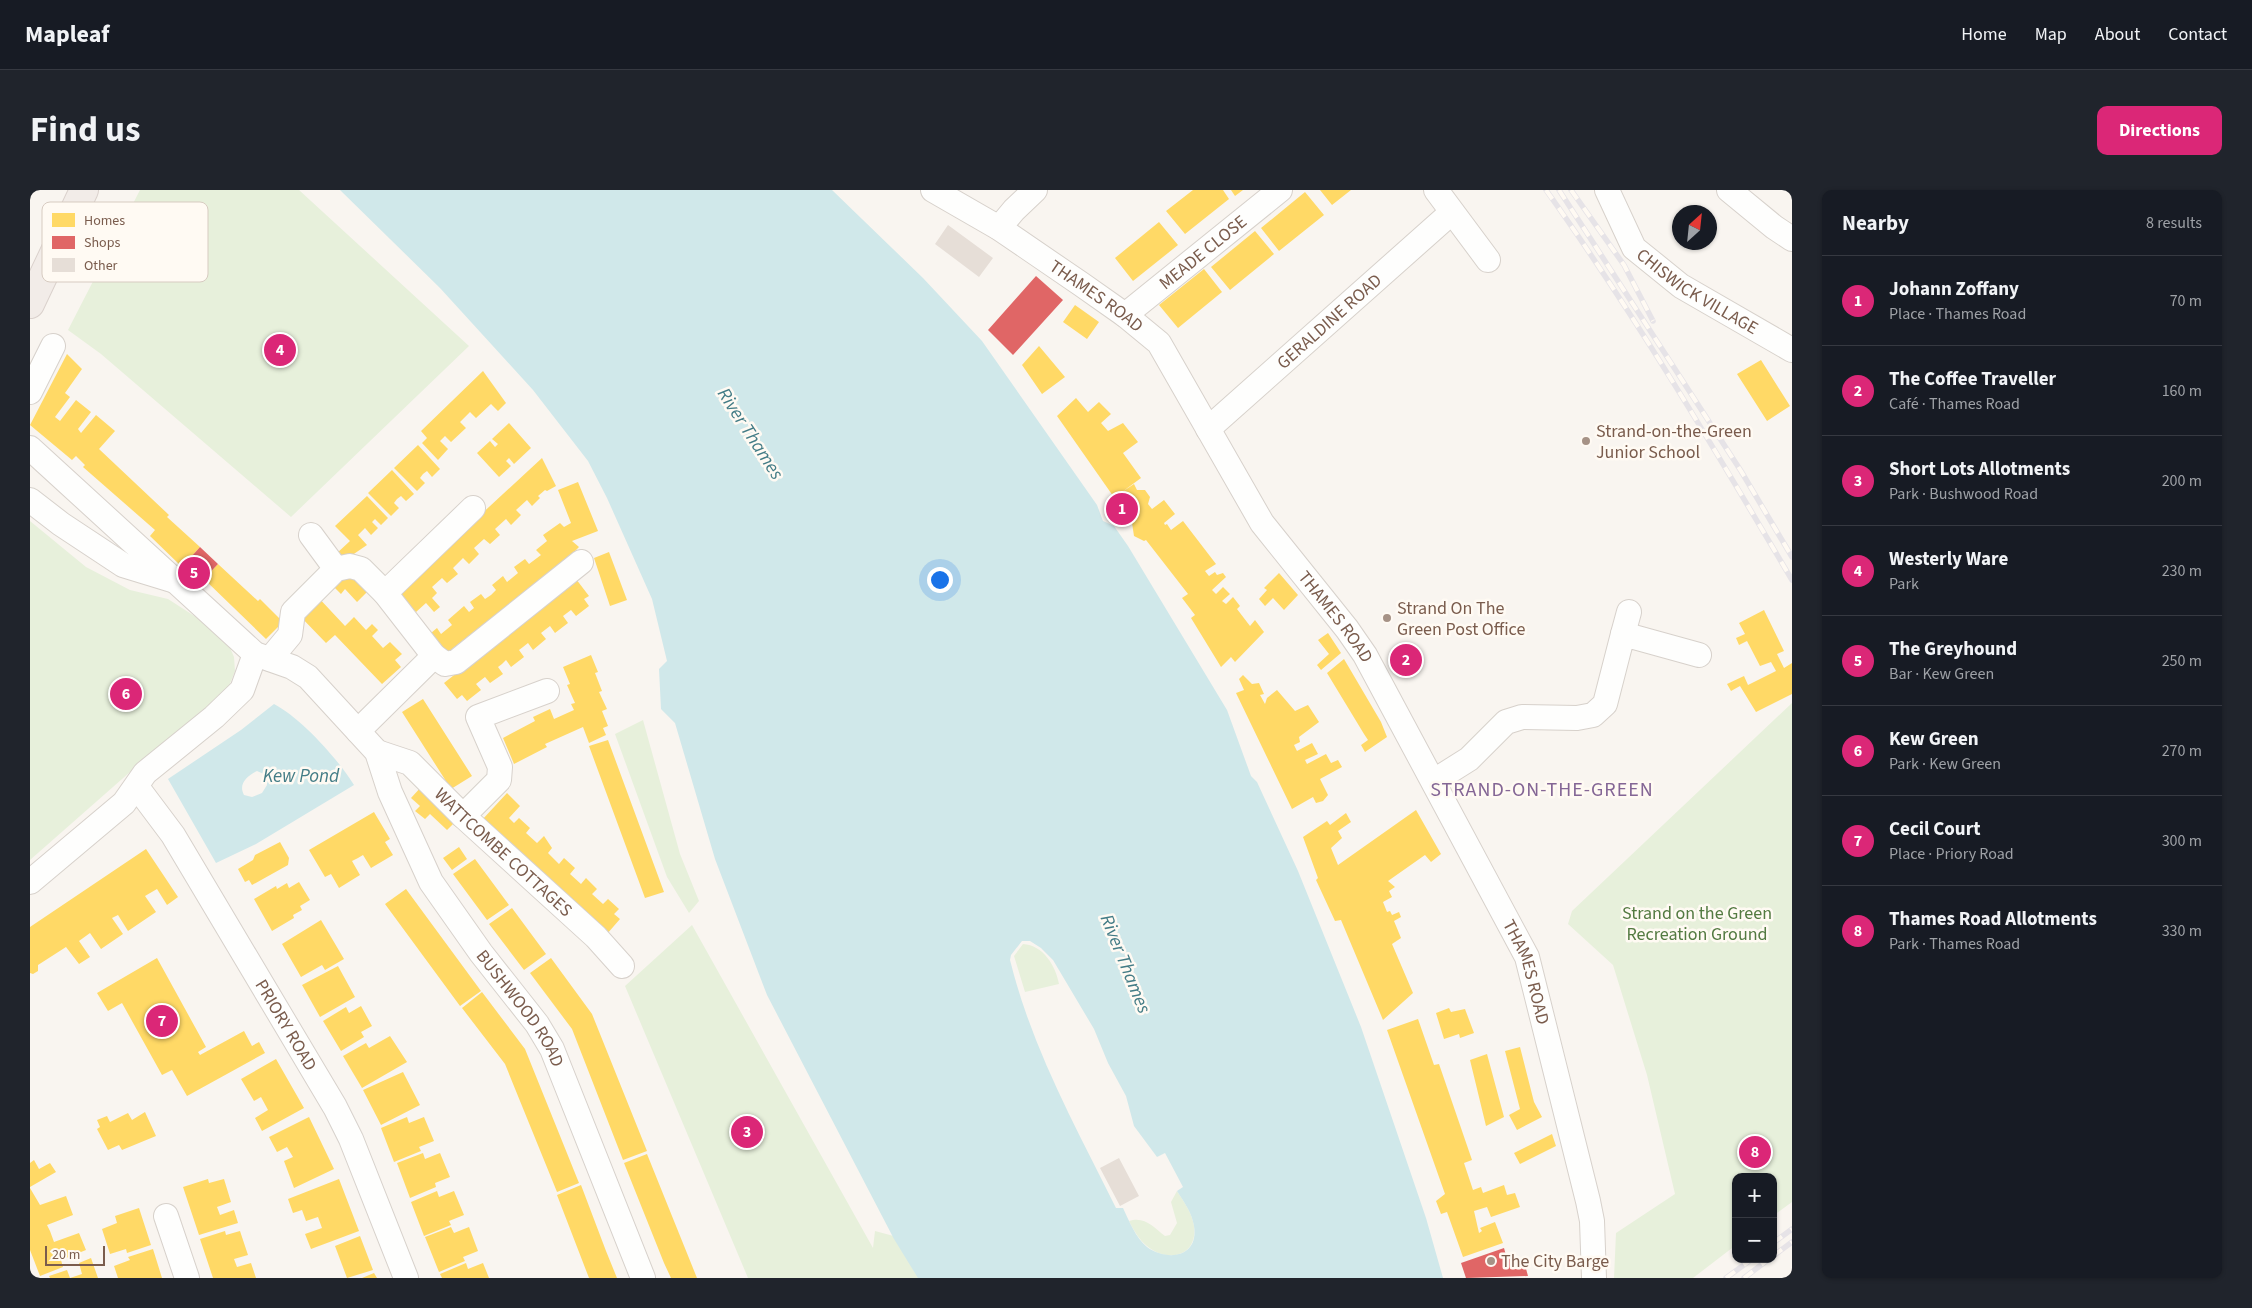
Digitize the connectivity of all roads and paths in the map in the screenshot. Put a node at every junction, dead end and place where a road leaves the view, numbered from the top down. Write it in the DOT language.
graph roads {
  1 [pos="84,190"];
  2 [pos="933,190"];
  3 [pos="1034,190"];
  4 [pos="1280,190"];
  5 [pos="1436,190"];
  6 [pos="1607,190"];
  7 [pos="1729,190"];
  8 [pos="78,202"];
  9 [pos="1451,213"];
  10 [pos="999,228"];
  11 [pos="1792,239"];
  12 [pos="1488,260"];
  13 [pos="42,279"];
  14 [pos="30,304"];
  15 [pos="1125,315"];
  16 [pos="53,346"];
  17 [pos="1792,350"];
  18 [pos="30,392"];
  19 [pos="1208,429"];
  20 [pos="30,448"];
  21 [pos="30,500"];
  22 [pos="473,508"];
  23 [pos="312,535"];
  24 [pos="581,562"];
  25 [pos="336,569"];
  26 [pos="178,582"];
  27 [pos="385,594"];
  28 [pos="1699,655"];
  29 [pos="434,656"];
  30 [pos="263,657"];
  31 [pos="547,691"];
  32 [pos="358,731"];
  33 [pos="377,752"];
  34 [pos="1434,781"];
  35 [pos="137,786"];
  36 [pos="463,816"];
  37 [pos="30,882"];
  38 [pos="622,966"];
  39 [pos="166,1216"];
  40 [pos="187,1278"];
  41 [pos="406,1278"];
  42 [pos="643,1278"];
  43 [pos="1594,1278"];
  1 -- 8 [label="highway"];
  2 -- 10 [label="street, THAMES ROAD"];
  3 -- 10 [label="street"];
  4 -- 15 [label="street, MEADE CLOSE"];
  5 -- 9 [label="street"];
  6 -- 17 [label="street, CHISWICK VILLAGE"];
  7 -- 11 [label="street"];
  9 -- 12 [label="street"];
  9 -- 19 [label="street, GERALDINE ROAD"];
  10 -- 15 [label="street, THAMES ROAD"];
  13 -- 14 [label="highway"];
  15 -- 19 [label="street, THAMES ROAD"];
  16 -- 18 [label="street"];
  19 -- 34 [label="street, THAMES ROAD"];
  20 -- 26 [label="street"];
  21 -- 26 [label="street"];
  22 -- 27 [label="street"];
  23 -- 25 [label="street"];
  24 -- 29 [label="street"];
  25 -- 27 [label="street"];
  25 -- 30 [label="street"];
  26 -- 30 [label="street"];
  27 -- 29 [label="street"];
  28 -- 34 [label="street"];
  29 -- 32 [label="street"];
  30 -- 32 [label="street"];
  30 -- 35 [label="street"];
  31 -- 36 [label="street"];
  32 -- 33 [label="street"];
  33 -- 36 [label="street, WATTCOMBE COTTAGES"];
  33 -- 42 [label="street, BUSHWOOD ROAD"];
  34 -- 43 [label="street, THAMES ROAD"];
  35 -- 37 [label="street"];
  35 -- 41 [label="street, PRIORY ROAD"];
  36 -- 38 [label="street, WATTCOMBE COTTAGES"];
  39 -- 40 [label="street"];
}
